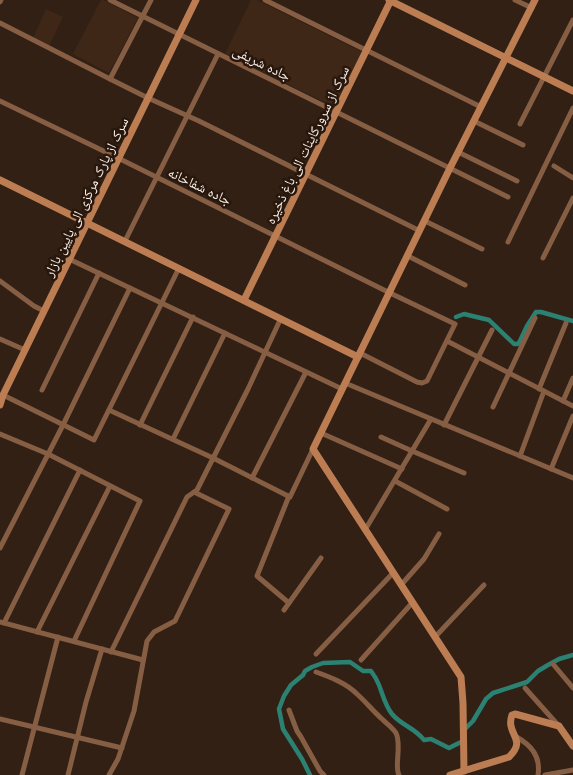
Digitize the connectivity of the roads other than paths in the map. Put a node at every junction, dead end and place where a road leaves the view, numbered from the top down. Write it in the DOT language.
graph roads {
  1 [pos="110,0"];
  2 [pos="151,0"];
  3 [pos="196,0"];
  4 [pos="265,0"];
  5 [pos="390,0"];
  6 [pos="515,0"];
  7 [pos="535,0"];
  8 [pos="532,8"];
  9 [pos="143,16"];
  10 [pos="573,20"];
  11 [pos="0,23"];
  12 [pos="179,33"];
  13 [pos="367,50"];
  14 [pos="218,54"];
  15 [pos="507,58"];
  16 [pos="545,77"];
  17 [pos="110,79"];
  18 [pos="573,91"];
  19 [pos="148,98"];
  20 [pos="0,101"];
  21 [pos="481,107"];
  22 [pos="573,108"];
  23 [pos="336,112"];
  24 [pos="188,116"];
  25 [pos="474,121"];
  26 [pos="520,124"];
  27 [pos="523,144"];
  28 [pos="458,152"];
  29 [pos="118,158"];
  30 [pos="554,166"];
  31 [pos="450,168"];
  32 [pos="306,175"];
  33 [pos="156,177"];
  34 [pos="573,178"];
  35 [pos="0,180"];
  36 [pos="517,181"];
  37 [pos="508,197"];
  38 [pos="573,198"];
  39 [pos="425,221"];
  40 [pos="87,222"];
  41 [pos="420,231"];
  42 [pos="276,236"];
  43 [pos="125,241"];
  44 [pos="508,242"];
  45 [pos="482,249"];
  46 [pos="408,256"];
  47 [pos="543,258"];
  48 [pos="69,259"];
  49 [pos="179,268"];
  50 [pos="99,273"];
  51 [pos="0,281"];
  52 [pos="465,285"];
  53 [pos="130,288"];
  54 [pos="390,293"];
  55 [pos="244,300"];
  56 [pos="162,303"];
  57 [pos="44,311"];
  58 [pos="193,317"];
  59 [pos="281,318"];
  60 [pos="535,318"];
  61 [pos="566,323"];
  62 [pos="492,330"];
  63 [pos="225,333"];
  64 [pos="0,338"];
  65 [pos="447,341"];
  66 [pos="25,350"];
  67 [pos="265,353"];
  68 [pos="359,355"];
  69 [pos="478,358"];
  70 [pos="306,372"];
  71 [pos="509,374"];
  72 [pos="573,378"];
  73 [pos="0,383"];
  74 [pos="8,385"];
  75 [pos="344,386"];
  76 [pos="42,390"];
  77 [pos="542,390"];
  78 [pos="3,395"];
  79 [pos="563,401"];
  80 [pos="0,406"];
  81 [pos="573,406"];
  82 [pos="493,407"];
  83 [pos="109,410"];
  84 [pos="573,416"];
  85 [pos="432,419"];
  86 [pos="140,424"];
  87 [pos="444,424"];
  88 [pos="63,425"];
  89 [pos="321,433"];
  90 [pos="0,434"];
  91 [pos="381,437"];
  92 [pos="173,440"];
  93 [pos="313,449"];
  94 [pos="412,452"];
  95 [pos="48,454"];
  96 [pos="520,456"];
  97 [pos="213,458"];
  98 [pos="402,469"];
  99 [pos="551,469"];
  100 [pos="80,470"];
  101 [pos="464,473"];
  102 [pos="252,478"];
  103 [pos="573,478"];
  104 [pos="394,481"];
  105 [pos="110,486"];
  106 [pos="194,492"];
  107 [pos="289,496"];
  108 [pos="447,509"];
  109 [pos="365,530"];
  110 [pos="439,534"];
  111 [pos="0,548"];
  112 [pos="321,558"];
  113 [pos="393,573"];
  114 [pos="401,585"];
  115 [pos="484,585"];
  116 [pos="289,603"];
  117 [pos="412,603"];
  118 [pos="284,610"];
  119 [pos="2,623"];
  120 [pos="37,632"];
  121 [pos="58,637"];
  122 [pos="435,637"];
  123 [pos="74,642"];
  124 [pos="102,649"];
  125 [pos="111,652"];
  126 [pos="316,654"];
  127 [pos="143,660"];
  128 [pos="361,660"];
  129 [pos="553,664"];
  130 [pos="316,672"];
  131 [pos="525,688"];
  132 [pos="573,688"];
  133 [pos="289,710"];
  134 [pos="0,719"];
  135 [pos="559,726"];
  136 [pos="33,727"];
  137 [pos="514,735"];
  138 [pos="77,738"];
  139 [pos="573,746"];
  140 [pos="122,748"];
  141 [pos="573,770"];
  142 [pos="464,771"];
  143 [pos="22,775"];
  144 [pos="68,775"];
  145 [pos="109,775"];
  146 [pos="324,775"];
  147 [pos="398,775"];
  148 [pos="450,775"];
  149 [pos="538,775"];
  150 [pos="545,775"];
  1 -- 9 [label="street, جاده شریفی"];
  2 -- 9 [label="street"];
  3 -- 12 [label="street, سرک از پارک مرکزی الی پایین بازار"];
  4 -- 13 [label="street"];
  5 -- 13 [label="street, سرک از سرورکاینات الی باغ ذخیره"];
  5 -- 15 [label="street"];
  6 -- 8 [label="street"];
  7 -- 8 [label="street"];
  8 -- 15 [label="street"];
  9 -- 12 [label="street, جاده شریفی"];
  9 -- 17 [label="street"];
  10 -- 16 [label="street"];
  11 -- 17 [label="street"];
  12 -- 14 [label="street, جاده شریفی"];
  12 -- 19 [label="street, سرک از پارک مرکزی الی پایین بازار"];
  13 -- 21 [label="street"];
  13 -- 23 [label="street, سرک از سرورکاینات الی باغ ذخیره"];
  14 -- 23 [label="street, جاده شریفی"];
  14 -- 24 [label="street"];
  15 -- 16 [label="street"];
  15 -- 21 [label="street"];
  16 -- 18 [label="street"];
  16 -- 26 [label="street"];
  17 -- 19 [label="street"];
  19 -- 24 [label="street"];
  19 -- 29 [label="street, سرک از پارک مرکزی الی پایین بازار"];
  20 -- 29 [label="street, جاده شفاخانه"];
  21 -- 25 [label="street"];
  22 -- 44 [label="street"];
  23 -- 31 [label="street, جاده شریفی"];
  23 -- 32 [label="street, سرک از سرورکاینات الی باغ ذخیره"];
  24 -- 32 [label="street"];
  24 -- 33 [label="street"];
  25 -- 27 [label="street"];
  25 -- 28 [label="street"];
  28 -- 31 [label="street"];
  28 -- 36 [label="street"];
  29 -- 33 [label="street, جاده شفاخانه"];
  29 -- 40 [label="street, سرک از پارک مرکزی الی پایین بازار"];
  30 -- 34 [label="street"];
  31 -- 37 [label="street, جاده شریفی"];
  31 -- 39 [label="street"];
  32 -- 41 [label="street"];
  32 -- 42 [label="street, سرک از سرورکاینات الی باغ ذخیره"];
  33 -- 42 [label="street, جاده شفاخانه"];
  33 -- 43 [label="street"];
  35 -- 40 [label="street"];
  38 -- 47 [label="street"];
  39 -- 41 [label="street"];
  39 -- 45 [label="street"];
  40 -- 43 [label="street"];
  40 -- 48 [label="street, سرک از پارک مرکزی الی پایین بازار"];
  41 -- 46 [label="street"];
  42 -- 54 [label="street, جاده شفاخانه"];
  42 -- 55 [label="street, سرک از سرورکاینات الی باغ ذخیره"];
  43 -- 49 [label="street"];
  46 -- 52 [label="street"];
  46 -- 54 [label="street"];
  48 -- 50 [label="street"];
  48 -- 57 [label="street, سرک از پارک مرکزی الی پایین بازار"];
  49 -- 55 [label="street"];
  49 -- 56 [label="street"];
  50 -- 53 [label="street"];
  50 -- 76 [label="street"];
  51 -- 57 [label="street"];
  53 -- 56 [label="street"];
  53 -- 88 [label="street"];
  54 -- 65 [label="street, جاده شفاخانه"];
  54 -- 68 [label="street"];
  55 -- 59 [label="street"];
  56 -- 58 [label="street"];
  56 -- 83 [label="street"];
  57 -- 66 [label="street, سرک از پارک مرکزی الی پایین بازار"];
  58 -- 63 [label="street"];
  58 -- 86 [label="street"];
  59 -- 67 [label="street"];
  59 -- 68 [label="street"];
  60 -- 71 [label="street"];
  61 -- 77 [label="street"];
  62 -- 69 [label="street"];
  63 -- 67 [label="street"];
  63 -- 92 [label="street"];
  64 -- 66 [label="street"];
  65 -- 68 [label="street"];
  65 -- 69 [label="street"];
  66 -- 74 [label="street, سرک از پارک مرکزی الی پایین بازار"];
  67 -- 70 [label="street"];
  67 -- 97 [label="street"];
  68 -- 75 [label="street"];
  69 -- 71 [label="street"];
  69 -- 87 [label="street"];
  70 -- 75 [label="street"];
  70 -- 102 [label="street"];
  71 -- 77 [label="street"];
  71 -- 82 [label="street"];
  72 -- 79 [label="street"];
  73 -- 74 [label="street"];
  74 -- 78 [label="street, سرک از پارک مرکزی الی پایین بازار"];
  75 -- 85 [label="street"];
  75 -- 89 [label="street"];
  77 -- 79 [label="street"];
  77 -- 96 [label="street"];
  78 -- 80 [label="street, سرک از پارک مرکزی الی پایین بازار"];
  78 -- 88 [label="street"];
  79 -- 81 [label="street"];
  83 -- 86 [label="street"];
  83 -- 88 [label="street"];
  84 -- 99 [label="street"];
  85 -- 87 [label="street"];
  85 -- 94 [label="street"];
  86 -- 92 [label="street"];
  87 -- 96 [label="street"];
  88 -- 95 [label="street"];
  89 -- 93 [label="street"];
  89 -- 98 [label="street"];
  90 -- 95 [label="street"];
  91 -- 94 [label="street"];
  92 -- 97 [label="street"];
  93 -- 107 [label="street"];
  93 -- 109 [label="street"];
  94 -- 98 [label="street"];
  94 -- 101 [label="street"];
  95 -- 100 [label="street"];
  95 -- 111 [label="street"];
  96 -- 99 [label="street"];
  97 -- 102 [label="street"];
  97 -- 106 [label="street"];
  98 -- 104 [label="street"];
  99 -- 103 [label="street"];
  100 -- 105 [label="street"];
  100 -- 119 [label="street"];
  102 -- 107 [label="street"];
  104 -- 108 [label="street"];
  104 -- 109 [label="street"];
  105 -- 120 [label="street"];
  105 -- 123 [label="street"];
  106 -- 125 [label="street"];
  106 -- 127 [label="street"];
  107 -- 116 [label="street"];
  109 -- 113 [label="street"];
  110 -- 114 [label="street"];
  112 -- 116 [label="street"];
  113 -- 114 [label="street"];
  113 -- 126 [label="street"];
  114 -- 117 [label="street"];
  115 -- 122 [label="street"];
  116 -- 118 [label="street"];
  117 -- 122 [label="street"];
  117 -- 128 [label="street"];
  119 -- 120 [label="street"];
  120 -- 121 [label="street"];
  121 -- 123 [label="street"];
  121 -- 136 [label="street"];
  122 -- 142 [label="street"];
  123 -- 124 [label="street"];
  124 -- 125 [label="street"];
  124 -- 138 [label="street"];
  125 -- 127 [label="street"];
  127 -- 140 [label="street"];
  129 -- 132 [label="street"];
  130 -- 147 [label="street"];
  131 -- 135 [label="street"];
  133 -- 146 [label="street"];
  134 -- 136 [label="street"];
  135 -- 137 [label="street"];
  135 -- 139 [label="street"];
  136 -- 138 [label="street"];
  136 -- 143 [label="street"];
  137 -- 142 [label="street"];
  137 -- 149 [label="street"];
  138 -- 140 [label="street"];
  138 -- 144 [label="street"];
  140 -- 145 [label="street"];
  141 -- 150 [label="street"];
  142 -- 148 [label="street"];
}
